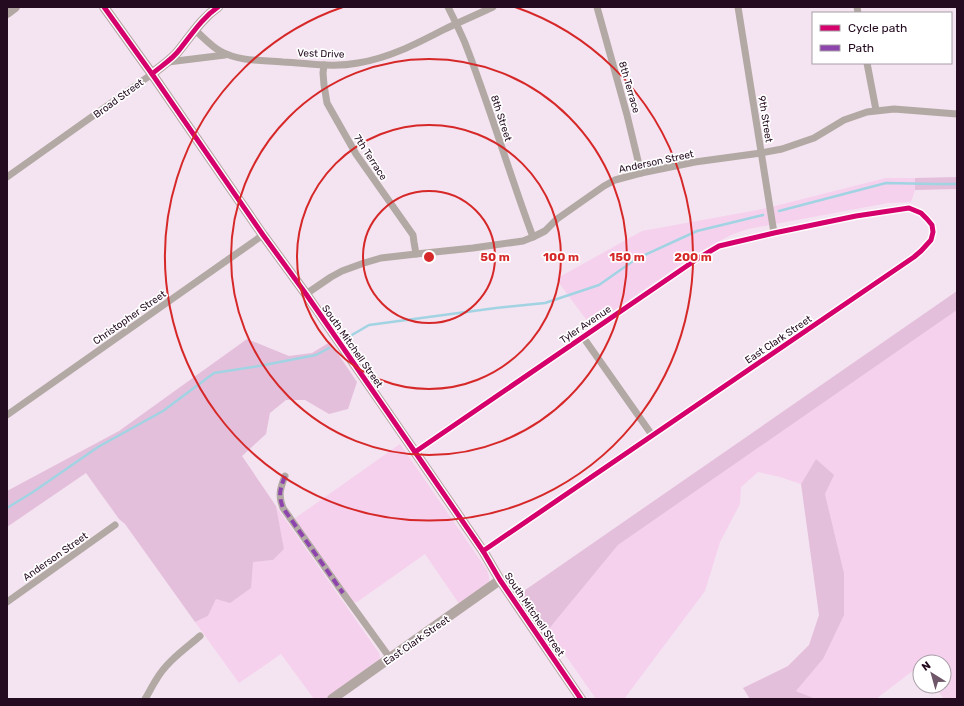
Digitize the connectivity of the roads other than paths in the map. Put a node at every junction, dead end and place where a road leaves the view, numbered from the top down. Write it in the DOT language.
graph roads {
  1 [pos="15,7"];
  2 [pos="104,7"];
  3 [pos="218,7"];
  4 [pos="448,7"];
  5 [pos="493,7"];
  6 [pos="596,7"];
  7 [pos="738,7"];
  8 [pos="7,13"];
  9 [pos="456,24"];
  10 [pos="195,30"];
  11 [pos="228,54"];
  12 [pos="167,62"];
  13 [pos="867,64"];
  14 [pos="324,65"];
  15 [pos="152,74"];
  16 [pos="876,110"];
  17 [pos="957,114"];
  18 [pos="761,153"];
  19 [pos="641,173"];
  20 [pos="7,177"];
  21 [pos="774,233"];
  22 [pos="263,235"];
  23 [pos="533,237"];
  24 [pos="416,254"];
  25 [pos="306,294"];
  26 [pos="583,336"];
  27 [pos="7,415"];
  28 [pos="652,435"];
  29 [pos="416,452"];
  30 [pos="285,476"];
  31 [pos="115,525"];
  32 [pos="483,551"];
  33 [pos="500,580"];
  34 [pos="7,602"];
  35 [pos="200,636"];
  36 [pos="390,658"];
  37 [pos="146,699"];
  38 [pos="332,699"];
  39 [pos="581,699"];
  1 -- 8 [label="street"];
  2 -- 15 [label="street, South Mitchell Street"];
  3 -- 10 [label="street, Broad Street"];
  4 -- 9 [label="street, 8th Street"];
  5 -- 9 [label="street, Vest Drive"];
  6 -- 19 [label="street, 8th Terrace"];
  7 -- 18 [label="street, 9th Street"];
  9 -- 14 [label="street, Vest Drive"];
  9 -- 23 [label="street, 8th Street"];
  10 -- 11 [label="street, Vest Drive"];
  10 -- 12 [label="street, Broad Street"];
  11 -- 12 [label="street"];
  11 -- 14 [label="street, Vest Drive"];
  12 -- 15 [label="street, Broad Street"];
  13 -- 16 [label="street"];
  14 -- 24 [label="street, 7th Terrace"];
  15 -- 20 [label="street, Broad Street"];
  15 -- 22 [label="street, South Mitchell Street"];
  16 -- 17 [label="street, Anderson Street"];
  16 -- 18 [label="street, Anderson Street"];
  18 -- 19 [label="street, Anderson Street"];
  18 -- 21 [label="street, 9th Street"];
  19 -- 23 [label="street, Anderson Street"];
  21 -- 26 [label="street, Tyler Avenue"];
  21 -- 28 [label="street, East Clark Street"];
  22 -- 25 [label="street, South Mitchell Street"];
  22 -- 27 [label="street, Christopher Street"];
  23 -- 24 [label="street, Anderson Street"];
  24 -- 25 [label="street, Anderson Street"];
  25 -- 29 [label="street, South Mitchell Street"];
  26 -- 28 [label="street"];
  26 -- 29 [label="street, Tyler Avenue"];
  28 -- 32 [label="street, East Clark Street"];
  29 -- 32 [label="street, South Mitchell Street"];
  30 -- 36 [label="street"];
  31 -- 34 [label="street, Anderson Street"];
  32 -- 33 [label="street, South Mitchell Street"];
  33 -- 36 [label="street, East Clark Street"];
  33 -- 39 [label="street, South Mitchell Street"];
  35 -- 37 [label="street"];
  36 -- 38 [label="street, East Clark Street"];
}
